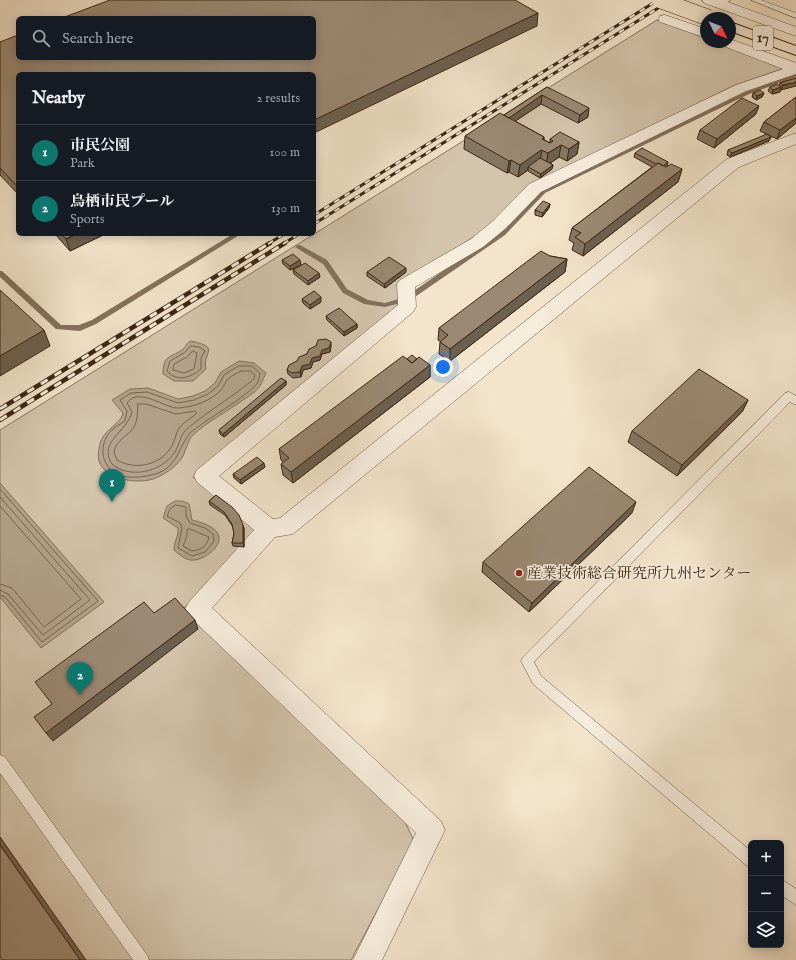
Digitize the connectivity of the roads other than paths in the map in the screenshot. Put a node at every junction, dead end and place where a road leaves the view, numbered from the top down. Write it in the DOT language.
graph roads {
  1 [pos="660,0"];
  2 [pos="755,0"];
  3 [pos="719,1"];
  4 [pos="700,15"];
  5 [pos="796,16"];
  6 [pos="665,19"];
  7 [pos="736,28"];
  8 [pos="700,32"];
  9 [pos="796,32"];
  10 [pos="736,46"];
  11 [pos="796,51"];
  12 [pos="796,68"];
  13 [pos="796,138"];
  14 [pos="796,400"];
  15 [pos="269,529"];
  16 [pos="0,762"];
  17 [pos="748,857"];
  18 [pos="784,888"];
  19 [pos="795,896"];
  20 [pos="142,960"];
  21 [pos="367,960"];
  1 -- 4 [label="main road, bridge"];
  2 -- 5 [label="lane"];
  3 -- 9 [label="street"];
  6 -- 8 [label="street"];
  7 -- 11 [label="main road, 17"];
  10 -- 12 [label="street"];
  12 -- 15 [label="street"];
  13 -- 15 [label="street"];
  14 -- 17 [label="lane"];
  15 -- 21 [label="street"];
  16 -- 20 [label="lane"];
  18 -- 19 [label="lane"];
}
